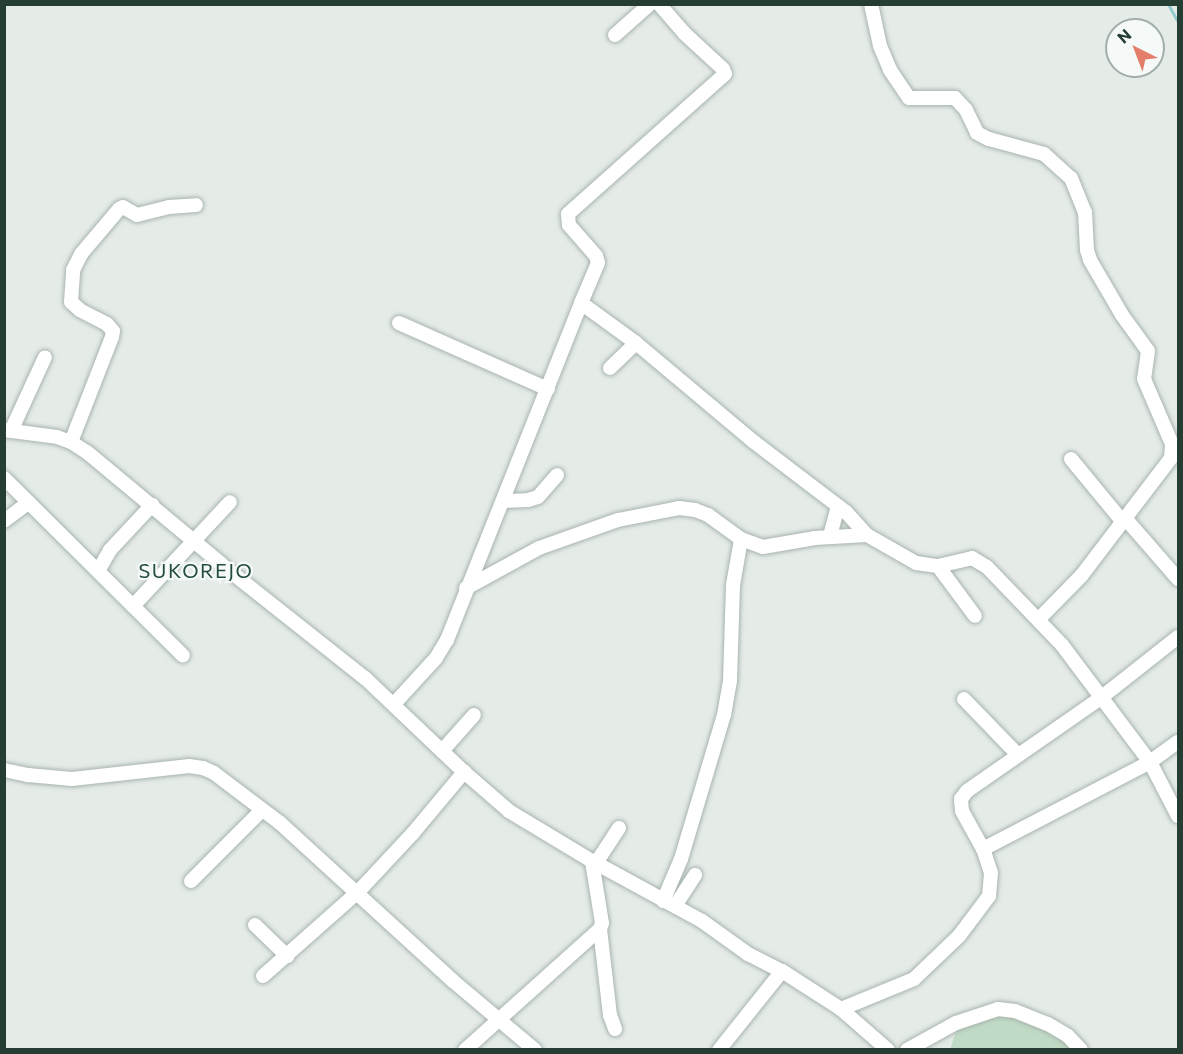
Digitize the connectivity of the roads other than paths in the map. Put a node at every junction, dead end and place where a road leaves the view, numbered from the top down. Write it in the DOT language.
graph roads {
  1 [pos="650,4"];
  2 [pos="659,4"];
  3 [pos="871,4"];
  4 [pos="615,35"];
  5 [pos="196,205"];
  6 [pos="582,303"];
  7 [pos="399,323"];
  8 [pos="636,343"];
  9 [pos="45,357"];
  10 [pos="610,368"];
  11 [pos="548,389"];
  12 [pos="8,431"];
  13 [pos="71,442"];
  14 [pos="1071,459"];
  15 [pos="557,475"];
  16 [pos="4,477"];
  17 [pos="503,501"];
  18 [pos="29,502"];
  19 [pos="230,502"];
  20 [pos="152,505"];
  21 [pos="837,506"];
  22 [pos="1124,520"];
  23 [pos="4,521"];
  24 [pos="867,535"];
  25 [pos="830,536"];
  26 [pos="741,539"];
  27 [pos="193,540"];
  28 [pos="938,566"];
  29 [pos="98,571"];
  30 [pos="1179,579"];
  31 [pos="466,588"];
  32 [pos="133,606"];
  33 [pos="975,616"];
  34 [pos="1039,619"];
  35 [pos="1179,637"];
  36 [pos="183,656"];
  37 [pos="1102,697"];
  38 [pos="964,699"];
  39 [pos="394,704"];
  40 [pos="474,715"];
  41 [pos="1179,742"];
  42 [pos="442,751"];
  43 [pos="1018,755"];
  44 [pos="1150,762"];
  45 [pos="4,770"];
  46 [pos="464,772"];
  47 [pos="262,810"];
  48 [pos="1179,816"];
  49 [pos="619,828"];
  50 [pos="983,849"];
  51 [pos="594,862"];
  52 [pos="695,875"];
  53 [pos="191,881"];
  54 [pos="358,892"];
  55 [pos="669,904"];
  56 [pos="255,925"];
  57 [pos="600,929"];
  58 [pos="287,956"];
  59 [pos="782,971"];
  60 [pos="263,976"];
  61 [pos="841,1009"];
  62 [pos="498,1018"];
  63 [pos="615,1029"];
  64 [pos="465,1050"];
  65 [pos="535,1050"];
  66 [pos="719,1050"];
  67 [pos="888,1050"];
  68 [pos="907,1050"];
  69 [pos="1080,1050"];
  1 -- 4 [label="street"];
  2 -- 6 [label="street"];
  3 -- 22 [label="street"];
  5 -- 13 [label="street"];
  6 -- 8 [label="street"];
  6 -- 11 [label="street"];
  7 -- 11 [label="street"];
  8 -- 10 [label="street"];
  8 -- 21 [label="street"];
  9 -- 12 [label="street"];
  11 -- 17 [label="street"];
  12 -- 13 [label="street"];
  13 -- 20 [label="street"];
  14 -- 22 [label="street"];
  15 -- 17 [label="street"];
  16 -- 18 [label="street"];
  17 -- 31 [label="street"];
  18 -- 23 [label="street"];
  18 -- 29 [label="street"];
  19 -- 27 [label="street"];
  20 -- 27 [label="street"];
  20 -- 29 [label="street"];
  21 -- 24 [label="street"];
  21 -- 25 [label="street"];
  22 -- 30 [label="street"];
  22 -- 34 [label="street"];
  24 -- 25 [label="street"];
  24 -- 28 [label="street"];
  25 -- 26 [label="street"];
  26 -- 31 [label="street"];
  26 -- 55 [label="street"];
  27 -- 32 [label="street"];
  27 -- 39 [label="street"];
  28 -- 33 [label="street"];
  28 -- 34 [label="street"];
  29 -- 32 [label="street"];
  31 -- 39 [label="street"];
  32 -- 36 [label="street"];
  34 -- 37 [label="street"];
  35 -- 37 [label="street"];
  37 -- 43 [label="street"];
  37 -- 44 [label="street"];
  38 -- 43 [label="street"];
  39 -- 42 [label="street"];
  40 -- 42 [label="street"];
  41 -- 44 [label="street"];
  42 -- 46 [label="street"];
  43 -- 50 [label="street"];
  44 -- 48 [label="street"];
  44 -- 50 [label="street"];
  45 -- 47 [label="street"];
  46 -- 51 [label="street"];
  46 -- 54 [label="street"];
  47 -- 53 [label="street"];
  47 -- 54 [label="street"];
  49 -- 51 [label="street"];
  50 -- 61 [label="street"];
  51 -- 55 [label="street"];
  51 -- 57 [label="street"];
  52 -- 55 [label="street"];
  54 -- 58 [label="street"];
  54 -- 62 [label="street"];
  55 -- 59 [label="street"];
  56 -- 58 [label="street"];
  57 -- 62 [label="street"];
  57 -- 63 [label="street"];
  58 -- 60 [label="street"];
  59 -- 61 [label="street"];
  59 -- 66 [label="street"];
  61 -- 67 [label="street"];
  62 -- 64 [label="street"];
  62 -- 65 [label="street"];
  68 -- 69 [label="street"];
}
